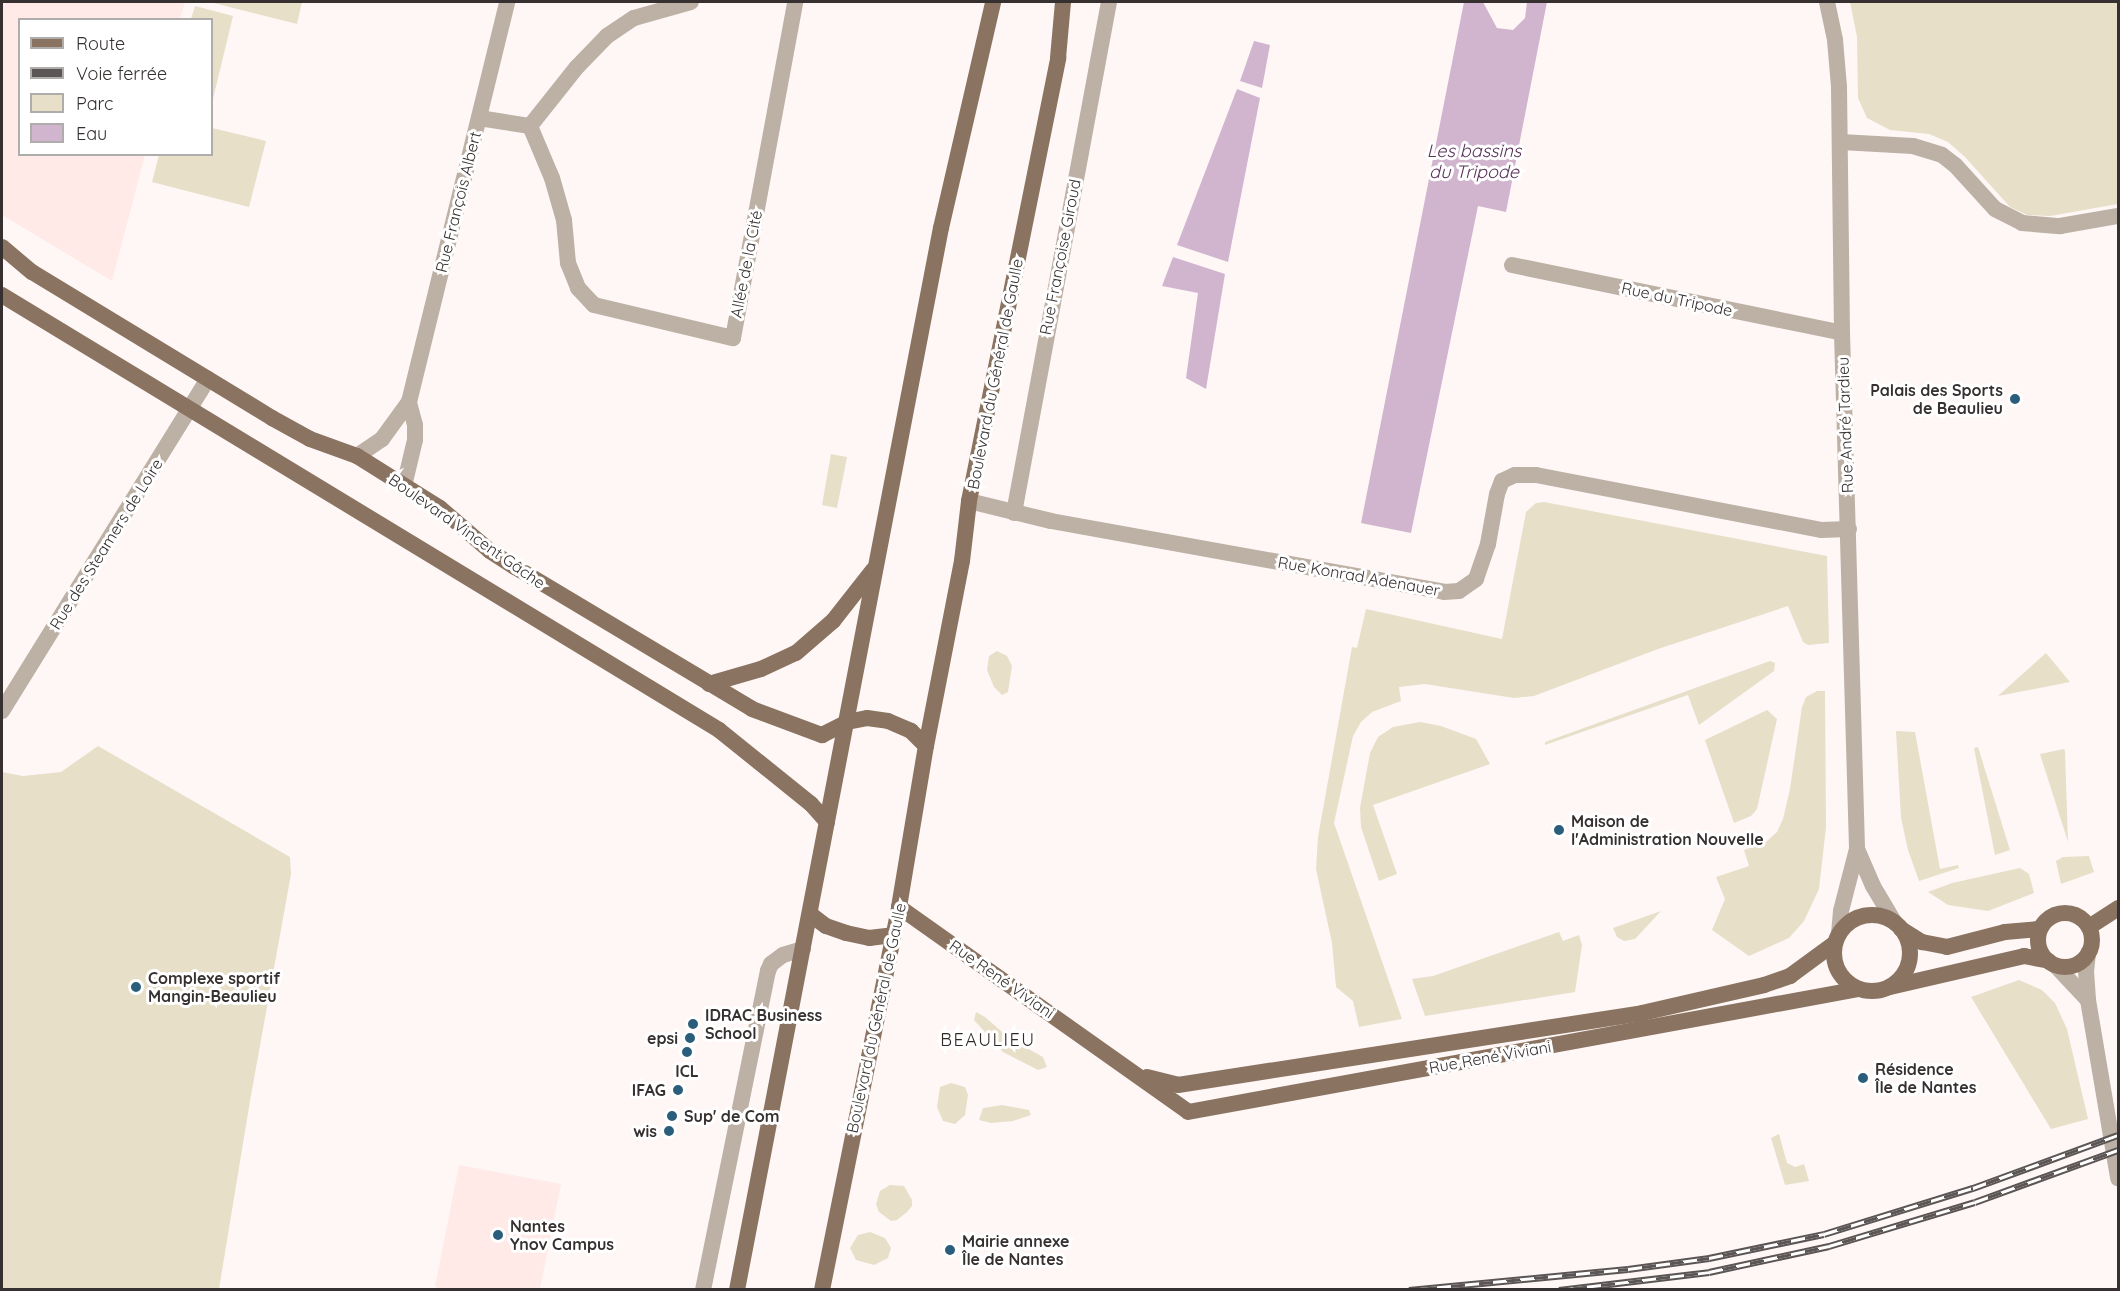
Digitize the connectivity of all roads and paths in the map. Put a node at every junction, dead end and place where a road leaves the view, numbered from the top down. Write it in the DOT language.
graph roads {
  1 [pos="507,2"];
  2 [pos="691,2"];
  3 [pos="795,2"];
  4 [pos="993,2"];
  5 [pos="1063,2"];
  6 [pos="1109,2"];
  7 [pos="1827,2"];
  8 [pos="479,118"];
  9 [pos="530,126"];
  10 [pos="1840,142"];
  11 [pos="2118,216"];
  12 [pos="2,247"];
  13 [pos="1512,265"];
  14 [pos="2,295"];
  15 [pos="1842,333"];
  16 [pos="207,379"];
  17 [pos="409,402"];
  18 [pos="190,408"];
  19 [pos="357,456"];
  20 [pos="404,486"];
  21 [pos="969,501"];
  22 [pos="1014,513"];
  23 [pos="1848,529"];
  24 [pos="877,565"];
  25 [pos="709,684"];
  26 [pos="2,710"];
  27 [pos="847,722"];
  28 [pos="926,746"];
  29 [pos="826,822"];
  30 [pos="1857,849"];
  31 [pos="899,907"];
  32 [pos="2118,908"];
  33 [pos="810,914"];
  34 [pos="1898,926"];
  35 [pos="2088,927"];
  36 [pos="2040,929"];
  37 [pos="892,935"];
  38 [pos="1837,939"];
  39 [pos="803,949"];
  40 [pos="2088,953"];
  41 [pos="2052,963"];
  42 [pos="1889,987"];
  43 [pos="1859,989"];
  44 [pos="2088,1000"];
  45 [pos="1133,1072"];
  46 [pos="2118,1178"];
  47 [pos="703,1290"];
  48 [pos="737,1290"];
  49 [pos="822,1290"];
  1 -- 8 [label="street, Rue François Albert"];
  2 -- 9 [label="street"];
  3 -- 9 [label="street, Allée de la Cité"];
  4 -- 24 [label="main road"];
  5 -- 21 [label="main road, Boulevard du Général de Gaulle"];
  6 -- 22 [label="street, Rue Françoise Giroud"];
  7 -- 10 [label="street, Rue André Tardieu"];
  8 -- 9 [label="street"];
  8 -- 17 [label="street, Rue François Albert"];
  10 -- 11 [label="street"];
  10 -- 15 [label="street, Rue André Tardieu"];
  12 -- 16 [label="main road, Boulevard Vincent Gâche"];
  13 -- 15 [label="street, Rue du Tripode"];
  14 -- 18 [label="main road, Boulevard Vincent Gâche"];
  15 -- 23 [label="street, Rue André Tardieu"];
  16 -- 18 [label="street, Rue des Steamers de Loire"];
  16 -- 19 [label="main road, Boulevard Vincent Gâche"];
  17 -- 19 [label="street, Rue François Albert"];
  17 -- 20 [label="street, Rue François Albert"];
  18 -- 26 [label="street, Rue des Steamers de Loire"];
  18 -- 29 [label="main road, Boulevard Vincent Gâche"];
  19 -- 20 [label="main road, Boulevard Vincent Gâche"];
  20 -- 25 [label="main road, Boulevard Vincent Gâche"];
  21 -- 22 [label="street, Rue Konrad Adenauer"];
  21 -- 28 [label="main road, Boulevard du Général de Gaulle"];
  22 -- 23 [label="street, Rue Konrad Adenauer"];
  23 -- 30 [label="street, Rue André Tardieu"];
  24 -- 25 [label="main road"];
  24 -- 27 [label="main road"];
  25 -- 27 [label="main road, Boulevard Vincent Gâche"];
  27 -- 28 [label="main road"];
  27 -- 29 [label="main road"];
  28 -- 31 [label="main road, Boulevard du Général de Gaulle"];
  29 -- 33 [label="main road"];
  30 -- 34 [label="street, Rue André Tardieu"];
  30 -- 38 [label="street, Rue André Tardieu"];
  31 -- 37 [label="main road, Boulevard du Général de Gaulle"];
  31 -- 45 [label="main road, Rue René Viviani"];
  32 -- 35 [label="main road"];
  33 -- 37 [label="main road"];
  33 -- 39 [label="main road"];
  34 -- 36 [label="main road"];
  34 -- 38 [label="main road"];
  34 -- 42 [label="main road"];
  35 -- 36 [label="main road"];
  35 -- 40 [label="main road"];
  36 -- 41 [label="main road"];
  37 -- 49 [label="main road, Boulevard du Général de Gaulle"];
  38 -- 43 [label="main road"];
  38 -- 45 [label="main road, Rue René Viviani"];
  39 -- 47 [label="street"];
  39 -- 48 [label="main road"];
  40 -- 41 [label="main road"];
  40 -- 44 [label="street"];
  41 -- 42 [label="main road"];
  41 -- 44 [label="street"];
  42 -- 43 [label="main road"];
  43 -- 45 [label="main road, Rue René Viviani"];
  44 -- 46 [label="street"];
}
